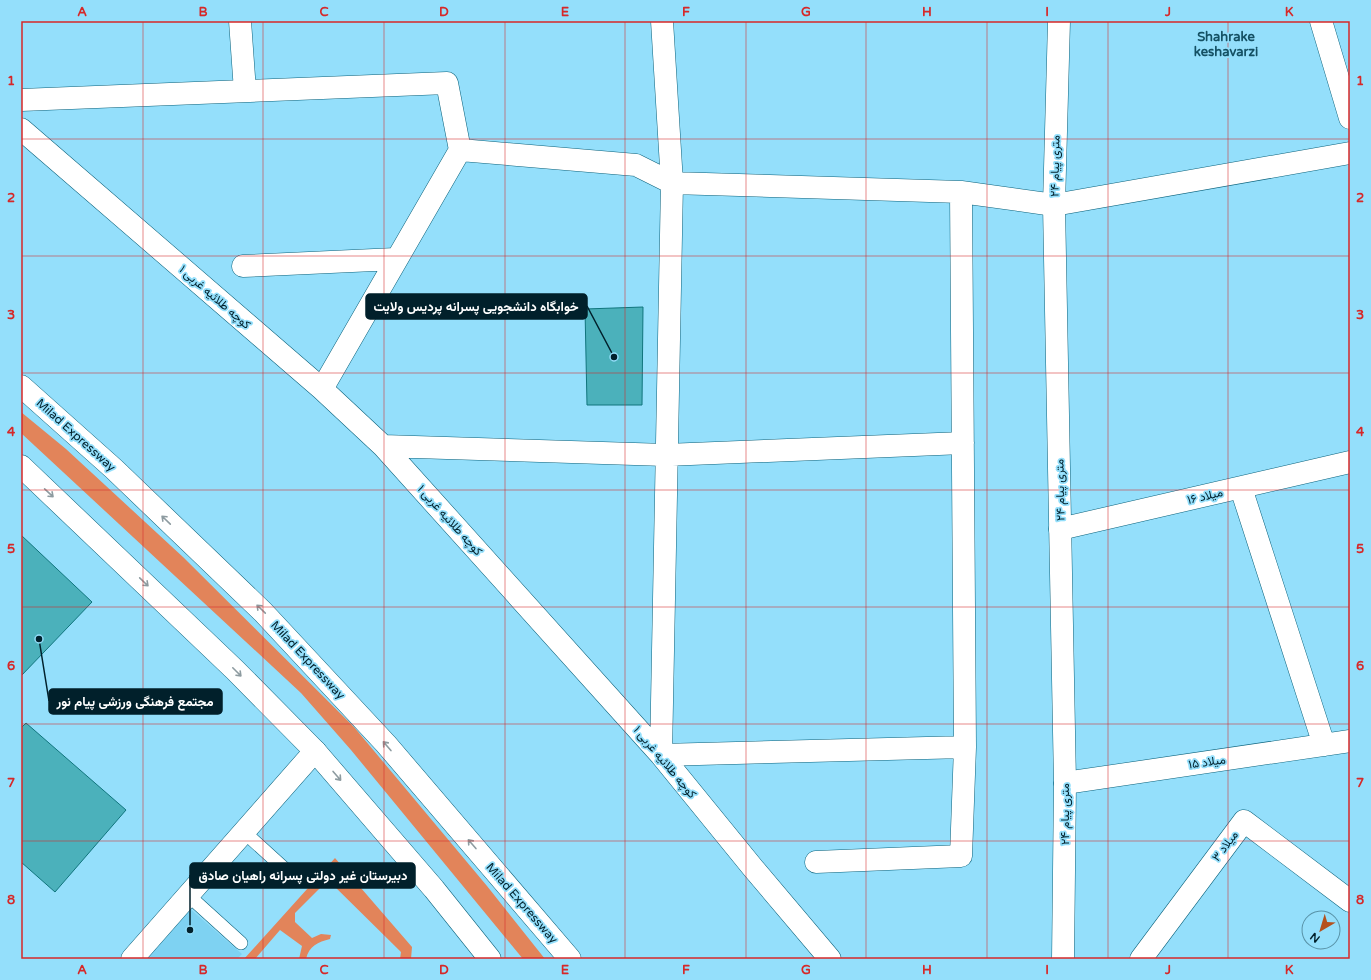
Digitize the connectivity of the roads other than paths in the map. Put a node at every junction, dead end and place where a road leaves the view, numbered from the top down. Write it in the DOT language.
graph roads {
  1 [pos="240,21"];
  2 [pos="662,21"];
  3 [pos="1059,21"];
  4 [pos="1321,21"];
  5 [pos="245,91"];
  6 [pos="21,100"];
  7 [pos="1350,118"];
  8 [pos="21,129"];
  9 [pos="460,150"];
  10 [pos="1350,153"];
  11 [pos="672,183"];
  12 [pos="961,192"];
  13 [pos="1054,205"];
  14 [pos="396,259"];
  15 [pos="243,266"];
  16 [pos="21,386"];
  17 [pos="322,389"];
  18 [pos="963,443"];
  19 [pos="383,446"];
  20 [pos="666,455"];
  21 [pos="1350,462"];
  22 [pos="21,466"];
  23 [pos="1241,488"];
  24 [pos="1060,529"];
  25 [pos="1350,741"];
  26 [pos="1324,745"];
  27 [pos="965,747"];
  28 [pos="315,751"];
  29 [pos="660,755"];
  30 [pos="1065,783"];
  31 [pos="244,832"];
  32 [pos="816,862"];
  33 [pos="298,881"];
  34 [pos="188,895"];
  35 [pos="1350,902"];
  36 [pos="240,944"];
  37 [pos="132,959"];
  38 [pos="490,959"];
  39 [pos="570,959"];
  40 [pos="830,959"];
  41 [pos="1063,959"];
  42 [pos="1141,959"];
  1 -- 5 [label="main road"];
  2 -- 11 [label="main road"];
  3 -- 13 [label="main road, ۲۴ متری پیام"];
  4 -- 7 [label="main road"];
  5 -- 6 [label="main road"];
  5 -- 9 [label="main road"];
  8 -- 17 [label="main road, کوچه طلائیه غربی ۱"];
  9 -- 11 [label="main road"];
  9 -- 14 [label="main road"];
  10 -- 13 [label="main road"];
  11 -- 12 [label="main road"];
  11 -- 20 [label="main road"];
  12 -- 13 [label="main road"];
  12 -- 18 [label="main road"];
  13 -- 24 [label="main road, ۲۴ متری پیام"];
  14 -- 15 [label="main road"];
  14 -- 17 [label="main road"];
  39 -- 16 [label="main road, Milad Expressway, one-way"];
  17 -- 19 [label="main road, کوچه طلائیه غربی ۱"];
  18 -- 20 [label="main road"];
  18 -- 27 [label="main road"];
  19 -- 20 [label="main road"];
  19 -- 29 [label="main road, کوچه طلائیه غربی ۱"];
  20 -- 29 [label="main road"];
  21 -- 23 [label="main road, میلاد ۱۶"];
  22 -- 28 [label="main road, one-way"];
  23 -- 24 [label="main road, میلاد ۱۶"];
  23 -- 26 [label="main road"];
  24 -- 30 [label="main road, ۲۴ متری پیام"];
  25 -- 26 [label="main road, میلاد ۱۵"];
  26 -- 30 [label="main road, میلاد ۱۵"];
  27 -- 29 [label="main road"];
  27 -- 32 [label="main road"];
  28 -- 31 [label="main road"];
  28 -- 38 [label="main road, one-way"];
  29 -- 40 [label="main road, کوچه طلائیه غربی ۱"];
  30 -- 41 [label="main road, ۲۴ متری پیام"];
  31 -- 33 [label="lane"];
  31 -- 34 [label="main road"];
  34 -- 36 [label="lane"];
  34 -- 37 [label="main road"];
  35 -- 42 [label="main road, میلاد ۳"];
}
